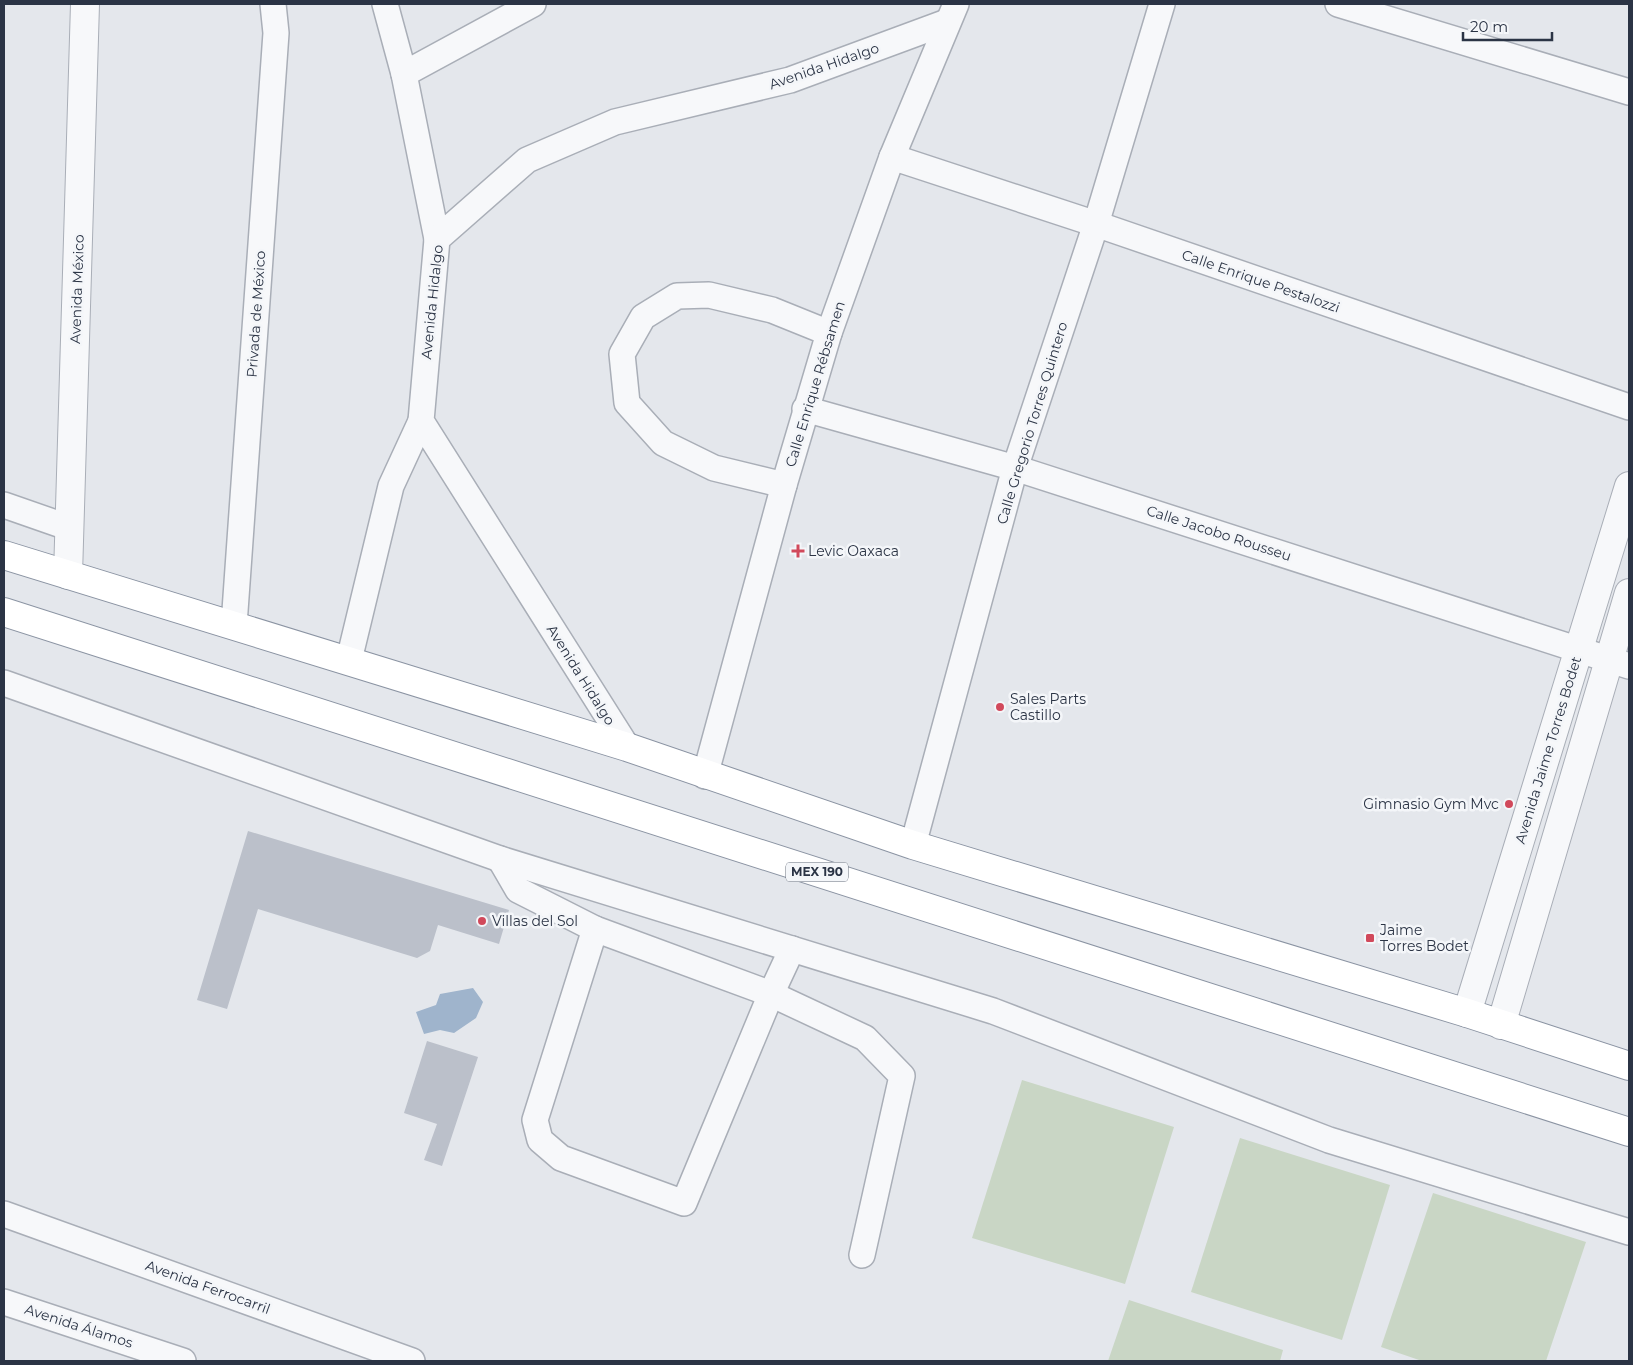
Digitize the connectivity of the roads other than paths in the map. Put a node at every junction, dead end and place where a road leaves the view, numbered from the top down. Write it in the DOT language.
graph roads {
  1 [pos="85,4"];
  2 [pos="273,4"];
  3 [pos="385,4"];
  4 [pos="533,4"];
  5 [pos="1162,4"];
  6 [pos="1338,4"];
  7 [pos="951,13"];
  8 [pos="404,74"];
  9 [pos="1629,92"];
  10 [pos="892,157"];
  11 [pos="1096,224"];
  12 [pos="437,239"];
  13 [pos="829,333"];
  14 [pos="1629,407"];
  15 [pos="805,409"];
  16 [pos="421,421"];
  17 [pos="1015,468"];
  18 [pos="784,484"];
  19 [pos="1629,486"];
  20 [pos="4,506"];
  21 [pos="70,528"];
  22 [pos="4,555"];
  23 [pos="68,575"];
  24 [pos="1629,592"];
  25 [pos="4,612"];
  26 [pos="234,625"];
  27 [pos="1579,649"];
  28 [pos="349,660"];
  29 [pos="1619,662"];
  30 [pos="4,683"];
  31 [pos="627,747"];
  32 [pos="705,776"];
  33 [pos="913,845"];
  34 [pos="500,859"];
  35 [pos="595,929"];
  36 [pos="792,949"];
  37 [pos="770,994"];
  38 [pos="1467,1013"];
  39 [pos="1501,1025"];
  40 [pos="1629,1066"];
  41 [pos="1629,1132"];
  42 [pos="4,1214"];
  43 [pos="1629,1232"];
  44 [pos="862,1255"];
  45 [pos="4,1302"];
  46 [pos="183,1361"];
  47 [pos="412,1361"];
  1 -- 21 [label="street, Avenida México"];
  2 -- 26 [label="street, Privada de México"];
  3 -- 8 [label="street"];
  4 -- 8 [label="street"];
  5 -- 11 [label="street, Calle Gregorio Torres Quintero"];
  6 -- 9 [label="street"];
  7 -- 10 [label="street, Calle Enrique Rébsamen"];
  7 -- 12 [label="street, Avenida Hidalgo"];
  8 -- 12 [label="street"];
  10 -- 11 [label="street, Calle Enrique Pestalozzi"];
  10 -- 13 [label="street, Calle Enrique Rébsamen"];
  11 -- 14 [label="street, Calle Enrique Pestalozzi"];
  11 -- 17 [label="street, Calle Gregorio Torres Quintero"];
  12 -- 16 [label="street, Avenida Hidalgo"];
  13 -- 15 [label="street, Calle Enrique Rébsamen"];
  13 -- 18 [label="street"];
  15 -- 17 [label="street, Calle Jacobo Rousseu"];
  15 -- 18 [label="street, Calle Enrique Rébsamen"];
  16 -- 28 [label="street"];
  16 -- 31 [label="street, Avenida Hidalgo"];
  17 -- 27 [label="street, Calle Jacobo Rousseu"];
  17 -- 33 [label="street, Calle Gregorio Torres Quintero"];
  18 -- 32 [label="street, Calle Enrique Rébsamen"];
  19 -- 27 [label="street, Avenida Jaime Torres Bodet"];
  20 -- 21 [label="street"];
  21 -- 23 [label="street, Avenida México"];
  22 -- 23 [label="highway"];
  23 -- 26 [label="highway"];
  24 -- 29 [label="street"];
  25 -- 41 [label="highway, MEX 190"];
  26 -- 28 [label="highway"];
  27 -- 29 [label="street, Calle Jacobo Rousseu"];
  27 -- 38 [label="street, Avenida Jaime Torres Bodet"];
  28 -- 31 [label="highway"];
  29 -- 39 [label="street"];
  30 -- 34 [label="street"];
  31 -- 32 [label="highway"];
  32 -- 33 [label="highway"];
  33 -- 38 [label="highway"];
  34 -- 35 [label="street"];
  34 -- 36 [label="street"];
  35 -- 37 [label="street"];
  35 -- 37 [label="street"];
  36 -- 37 [label="street"];
  36 -- 43 [label="street"];
  37 -- 44 [label="street"];
  38 -- 39 [label="highway"];
  39 -- 40 [label="highway"];
  42 -- 47 [label="street, Avenida Ferrocarril"];
  45 -- 46 [label="street, Avenida Álamos"];
}
